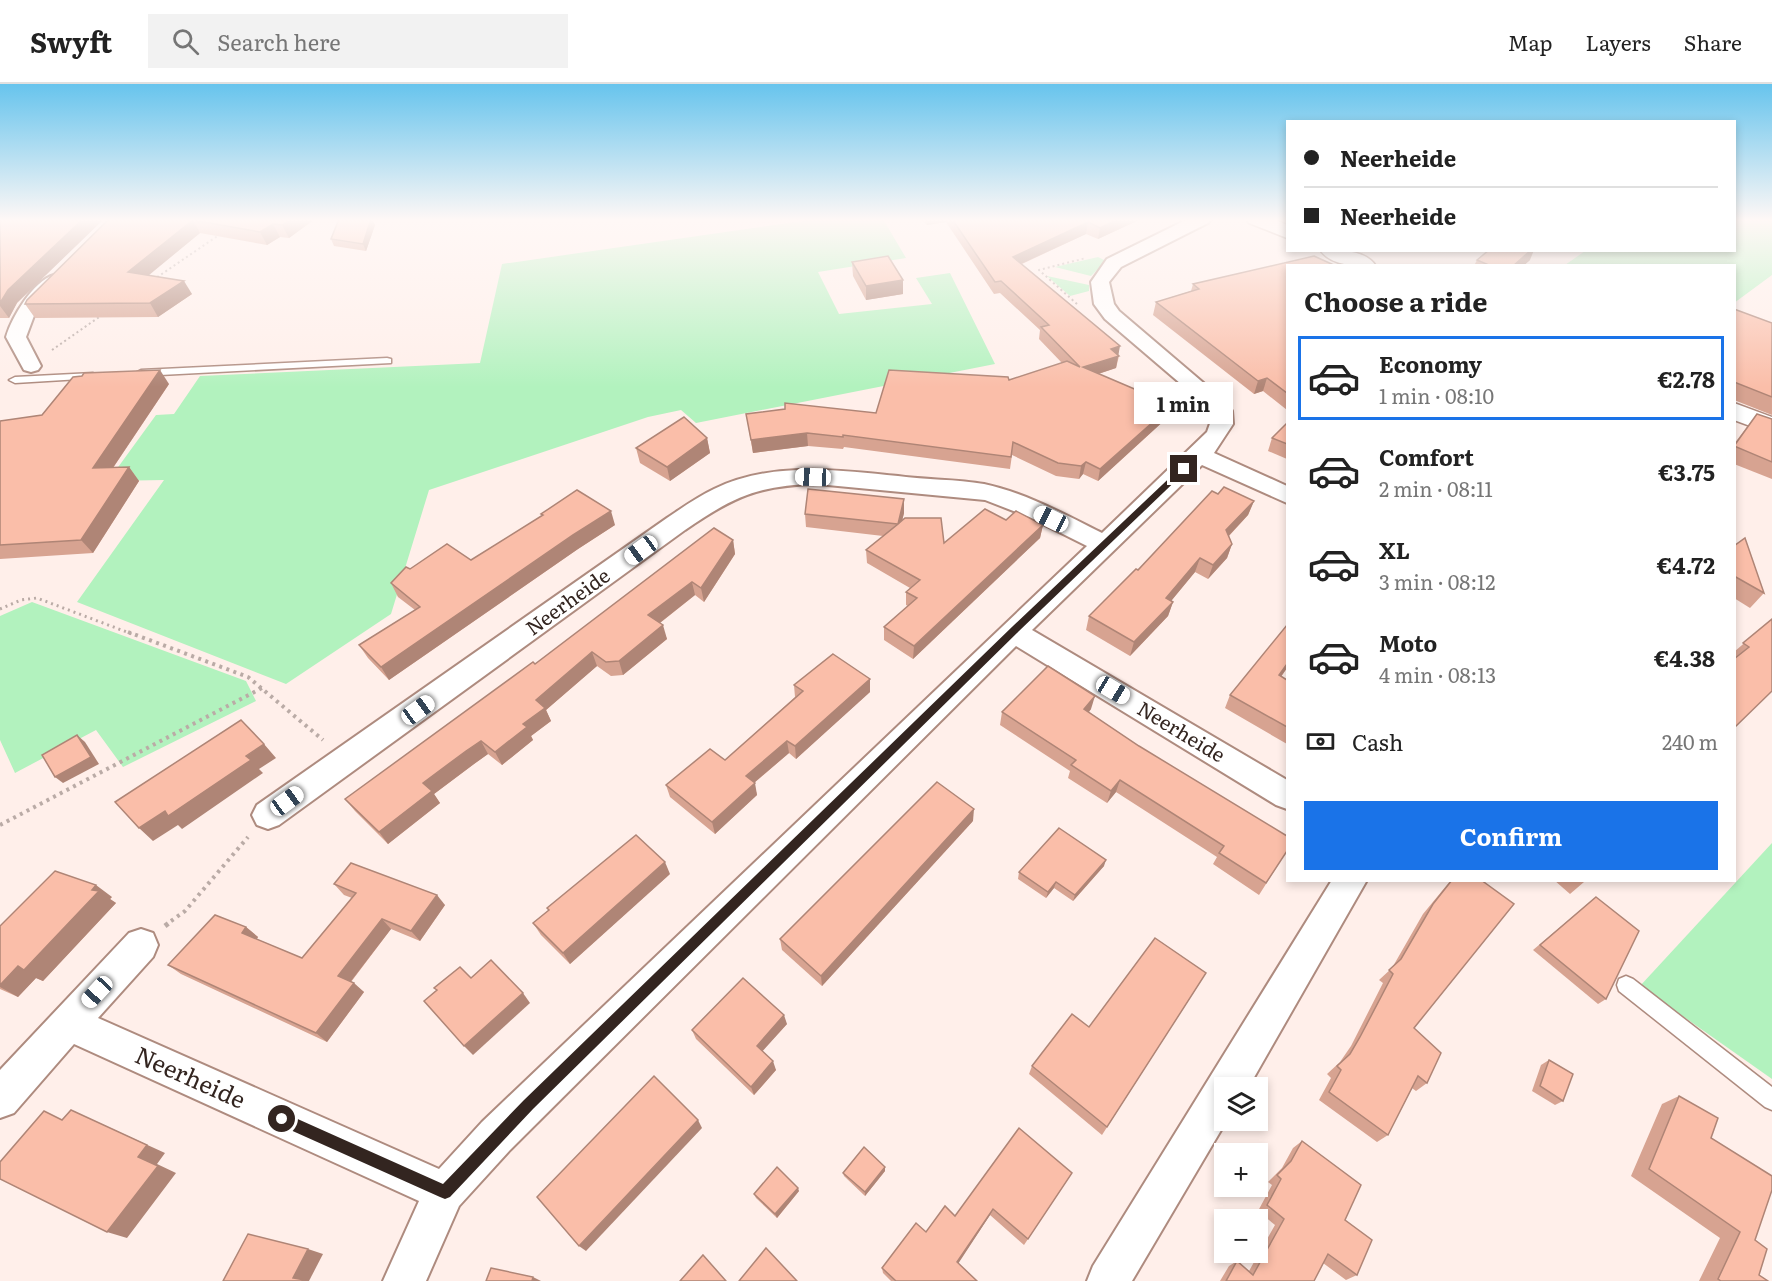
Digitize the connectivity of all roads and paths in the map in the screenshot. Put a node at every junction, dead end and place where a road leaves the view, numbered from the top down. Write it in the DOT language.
graph roads {
  1 [pos="61,275"];
  2 [pos="160,275"];
  3 [pos="1105,275"];
  4 [pos="152,280"];
  5 [pos="108,311"];
  6 [pos="387,361"];
  7 [pos="31,366"];
  8 [pos="132,374"];
  9 [pos="108,375"];
  10 [pos="15,380"];
  11 [pos="1736,412"];
  12 [pos="1772,426"];
  13 [pos="1199,455"];
  14 [pos="1286,495"];
  15 [pos="1104,544"];
  16 [pos="0,609"];
  17 [pos="1014,632"];
  18 [pos="262,687"];
  19 [pos="344,760"];
  20 [pos="1286,795"];
  21 [pos="268,815"];
  22 [pos="0,825"];
  23 [pos="1350,882"];
  24 [pos="141,945"];
  25 [pos="1626,985"];
  26 [pos="68,1023"];
  27 [pos="1232,1077"];
  28 [pos="0,1099"];
  29 [pos="1772,1100"];
  30 [pos="1214,1107"];
  31 [pos="445,1192"];
  32 [pos="404,1281"];
  33 [pos="1108,1281"];
  1 -- 7 [label="street"];
  2 -- 4 [label="path"];
  3 -- 13 [label="street"];
  5 -- 7 [label="path"];
  6 -- 8 [label="lane"];
  9 -- 10 [label="lane"];
  11 -- 12 [label="street"];
  13 -- 14 [label="street"];
  13 -- 15 [label="street"];
  15 -- 17 [label="street"];
  15 -- 19 [label="street, Neerheide"];
  16 -- 18 [label="path"];
  17 -- 20 [label="street, Neerheide"];
  17 -- 31 [label="street"];
  18 -- 19 [label="path"];
  18 -- 22 [label="path"];
  19 -- 21 [label="street, Neerheide"];
  21 -- 24 [label="path"];
  23 -- 27 [label="street"];
  24 -- 26 [label="street"];
  25 -- 29 [label="lane"];
  26 -- 28 [label="street"];
  26 -- 31 [label="street, Neerheide"];
  30 -- 33 [label="street"];
  31 -- 32 [label="street"];
}
